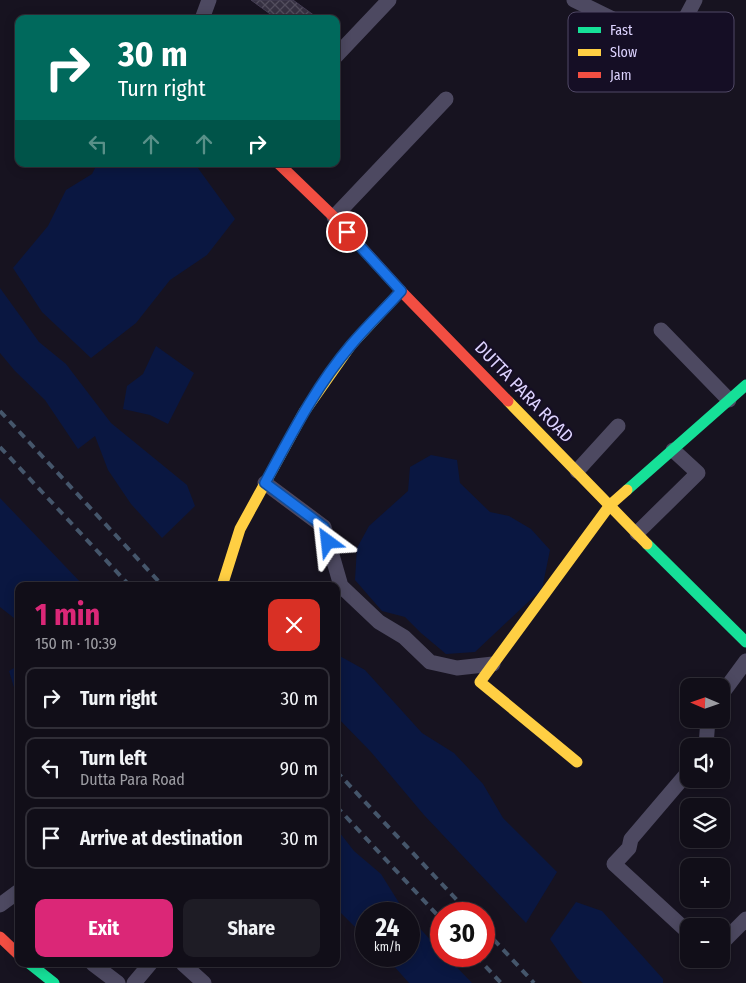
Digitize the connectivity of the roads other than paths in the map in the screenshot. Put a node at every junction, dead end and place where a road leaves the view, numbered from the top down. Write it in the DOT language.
graph roads {
  1 [pos="209,0"];
  2 [pos="389,0"];
  3 [pos="574,0"];
  4 [pos="695,0"];
  5 [pos="599,12"];
  6 [pos="688,12"];
  7 [pos="203,15"];
  8 [pos="340,52"];
  9 [pos="446,99"];
  10 [pos="282,167"];
  11 [pos="334,217"];
  12 [pos="401,291"];
  13 [pos="661,330"];
  14 [pos="746,385"];
  15 [pos="730,400"];
  16 [pos="618,426"];
  17 [pos="673,450"];
  18 [pos="576,471"];
  19 [pos="265,483"];
  20 [pos="610,505"];
  21 [pos="637,533"];
  22 [pos="223,582"];
  23 [pos="340,582"];
  24 [pos="340,583"];
  25 [pos="746,642"];
  26 [pos="746,661"];
  27 [pos="493,664"];
  28 [pos="730,683"];
  29 [pos="577,762"];
  30 [pos="680,781"];
  31 [pos="15,894"];
  32 [pos="0,905"];
  33 [pos="746,919"];
  34 [pos="680,925"];
  35 [pos="730,935"];
  36 [pos="0,937"];
  37 [pos="15,951"];
  38 [pos="34,967"];
  39 [pos="97,967"];
  40 [pos="147,967"];
  41 [pos="186,967"];
  42 [pos="54,983"];
  43 [pos="118,983"];
  44 [pos="134,983"];
  45 [pos="204,983"];
  1 -- 7 [label="street"];
  2 -- 8 [label="street"];
  3 -- 5 [label="street"];
  4 -- 6 [label="street"];
  9 -- 11 [label="street"];
  10 -- 11 [label="street, DUTTA PARA ROAD"];
  11 -- 12 [label="street, DUTTA PARA ROAD"];
  12 -- 18 [label="street, DUTTA PARA ROAD"];
  12 -- 19 [label="street"];
  13 -- 15 [label="street"];
  14 -- 15 [label="street"];
  15 -- 17 [label="street"];
  16 -- 18 [label="street"];
  17 -- 20 [label="street"];
  17 -- 21 [label="street"];
  18 -- 20 [label="street, DUTTA PARA ROAD"];
  19 -- 22 [label="street"];
  19 -- 23 [label="street"];
  20 -- 21 [label="street, DUTTA PARA ROAD"];
  20 -- 27 [label="street"];
  21 -- 25 [label="street, DUTTA PARA ROAD"];
  24 -- 27 [label="street"];
  26 -- 28 [label="street"];
  27 -- 29 [label="street"];
  30 -- 34 [label="street"];
  31 -- 32 [label="street"];
  33 -- 35 [label="street"];
  36 -- 37 [label="street"];
  38 -- 42 [label="street"];
  39 -- 43 [label="street"];
  40 -- 44 [label="street"];
  41 -- 45 [label="street"];
}
